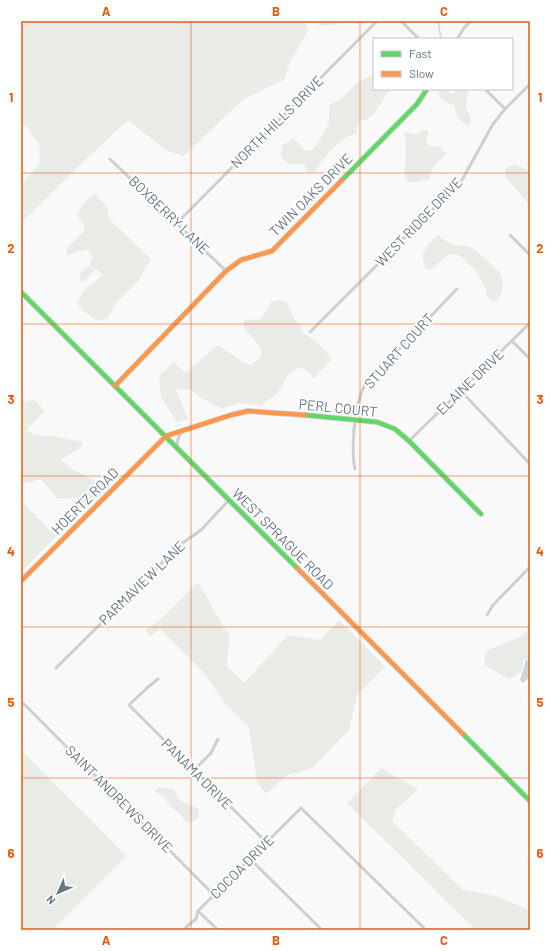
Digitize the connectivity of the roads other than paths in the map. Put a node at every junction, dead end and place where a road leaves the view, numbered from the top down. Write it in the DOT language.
graph roads {
  1 [pos="377,21"];
  2 [pos="400,21"];
  3 [pos="471,21"];
  4 [pos="417,38"];
  5 [pos="458,38"];
  6 [pos="530,84"];
  7 [pos="426,90"];
  8 [pos="486,90"];
  9 [pos="505,109"];
  10 [pos="110,159"];
  11 [pos="177,223"];
  12 [pos="510,235"];
  13 [pos="530,255"];
  14 [pos="226,271"];
  15 [pos="457,289"];
  16 [pos="21,292"];
  17 [pos="530,323"];
  18 [pos="310,332"];
  19 [pos="512,341"];
  20 [pos="530,359"];
  21 [pos="115,386"];
  22 [pos="460,390"];
  23 [pos="355,421"];
  24 [pos="184,430"];
  25 [pos="166,436"];
  26 [pos="410,441"];
  27 [pos="178,449"];
  28 [pos="530,464"];
  29 [pos="355,469"];
  30 [pos="229,500"];
  31 [pos="481,514"];
  32 [pos="530,567"];
  33 [pos="21,581"];
  34 [pos="487,615"];
  35 [pos="56,668"];
  36 [pos="158,678"];
  37 [pos="23,703"];
  38 [pos="218,739"];
  39 [pos="194,770"];
  40 [pos="530,801"];
  41 [pos="266,842"];
  42 [pos="250,859"];
  43 [pos="214,895"];
  44 [pos="198,911"];
  45 [pos="186,927"];
  46 [pos="218,930"];
  47 [pos="322,930"];
  48 [pos="426,930"];
  1 -- 11 [label="street, NORTH HILLS DRIVE"];
  2 -- 4 [label="street"];
  3 -- 5 [label="street"];
  6 -- 9 [label="street, WEST RIDGE DRIVE"];
  7 -- 14 [label="street, TWIN OAKS DRIVE"];
  8 -- 9 [label="street"];
  9 -- 18 [label="street, WEST RIDGE DRIVE"];
  10 -- 11 [label="street, BOXBERRY LANE"];
  11 -- 14 [label="street, BOXBERRY LANE"];
  12 -- 13 [label="street"];
  14 -- 21 [label="street, TWIN OAKS DRIVE"];
  15 -- 23 [label="street, STUART COURT"];
  16 -- 21 [label="street, WEST SPRAGUE ROAD"];
  17 -- 19 [label="street, ELAINE DRIVE"];
  19 -- 20 [label="street"];
  19 -- 22 [label="street, ELAINE DRIVE"];
  21 -- 25 [label="street, WEST SPRAGUE ROAD"];
  22 -- 26 [label="street, ELAINE DRIVE"];
  22 -- 28 [label="street"];
  23 -- 24 [label="street, PERL COURT"];
  23 -- 26 [label="street, PERL COURT"];
  23 -- 29 [label="street, STUART COURT"];
  24 -- 25 [label="street, PERL COURT"];
  24 -- 27 [label="street"];
  25 -- 27 [label="street, WEST SPRAGUE ROAD"];
  25 -- 33 [label="street, HOERTZ ROAD"];
  26 -- 31 [label="street, PERL COURT"];
  27 -- 30 [label="street, WEST SPRAGUE ROAD"];
  30 -- 35 [label="street, PARMAVIEW LANE"];
  30 -- 40 [label="street, WEST SPRAGUE ROAD"];
  32 -- 34 [label="street"];
  36 -- 39 [label="street, PANAMA DRIVE"];
  37 -- 43 [label="street, SAINT ANDREWS DRIVE"];
  38 -- 39 [label="street"];
  39 -- 41 [label="street, PANAMA DRIVE"];
  41 -- 42 [label="street, COCOA DRIVE"];
  41 -- 48 [label="street, COCOA DRIVE"];
  42 -- 43 [label="street, COCOA DRIVE"];
  42 -- 47 [label="street"];
  43 -- 44 [label="street, COCOA DRIVE"];
  44 -- 45 [label="street, COCOA DRIVE"];
  44 -- 46 [label="street"];
}
